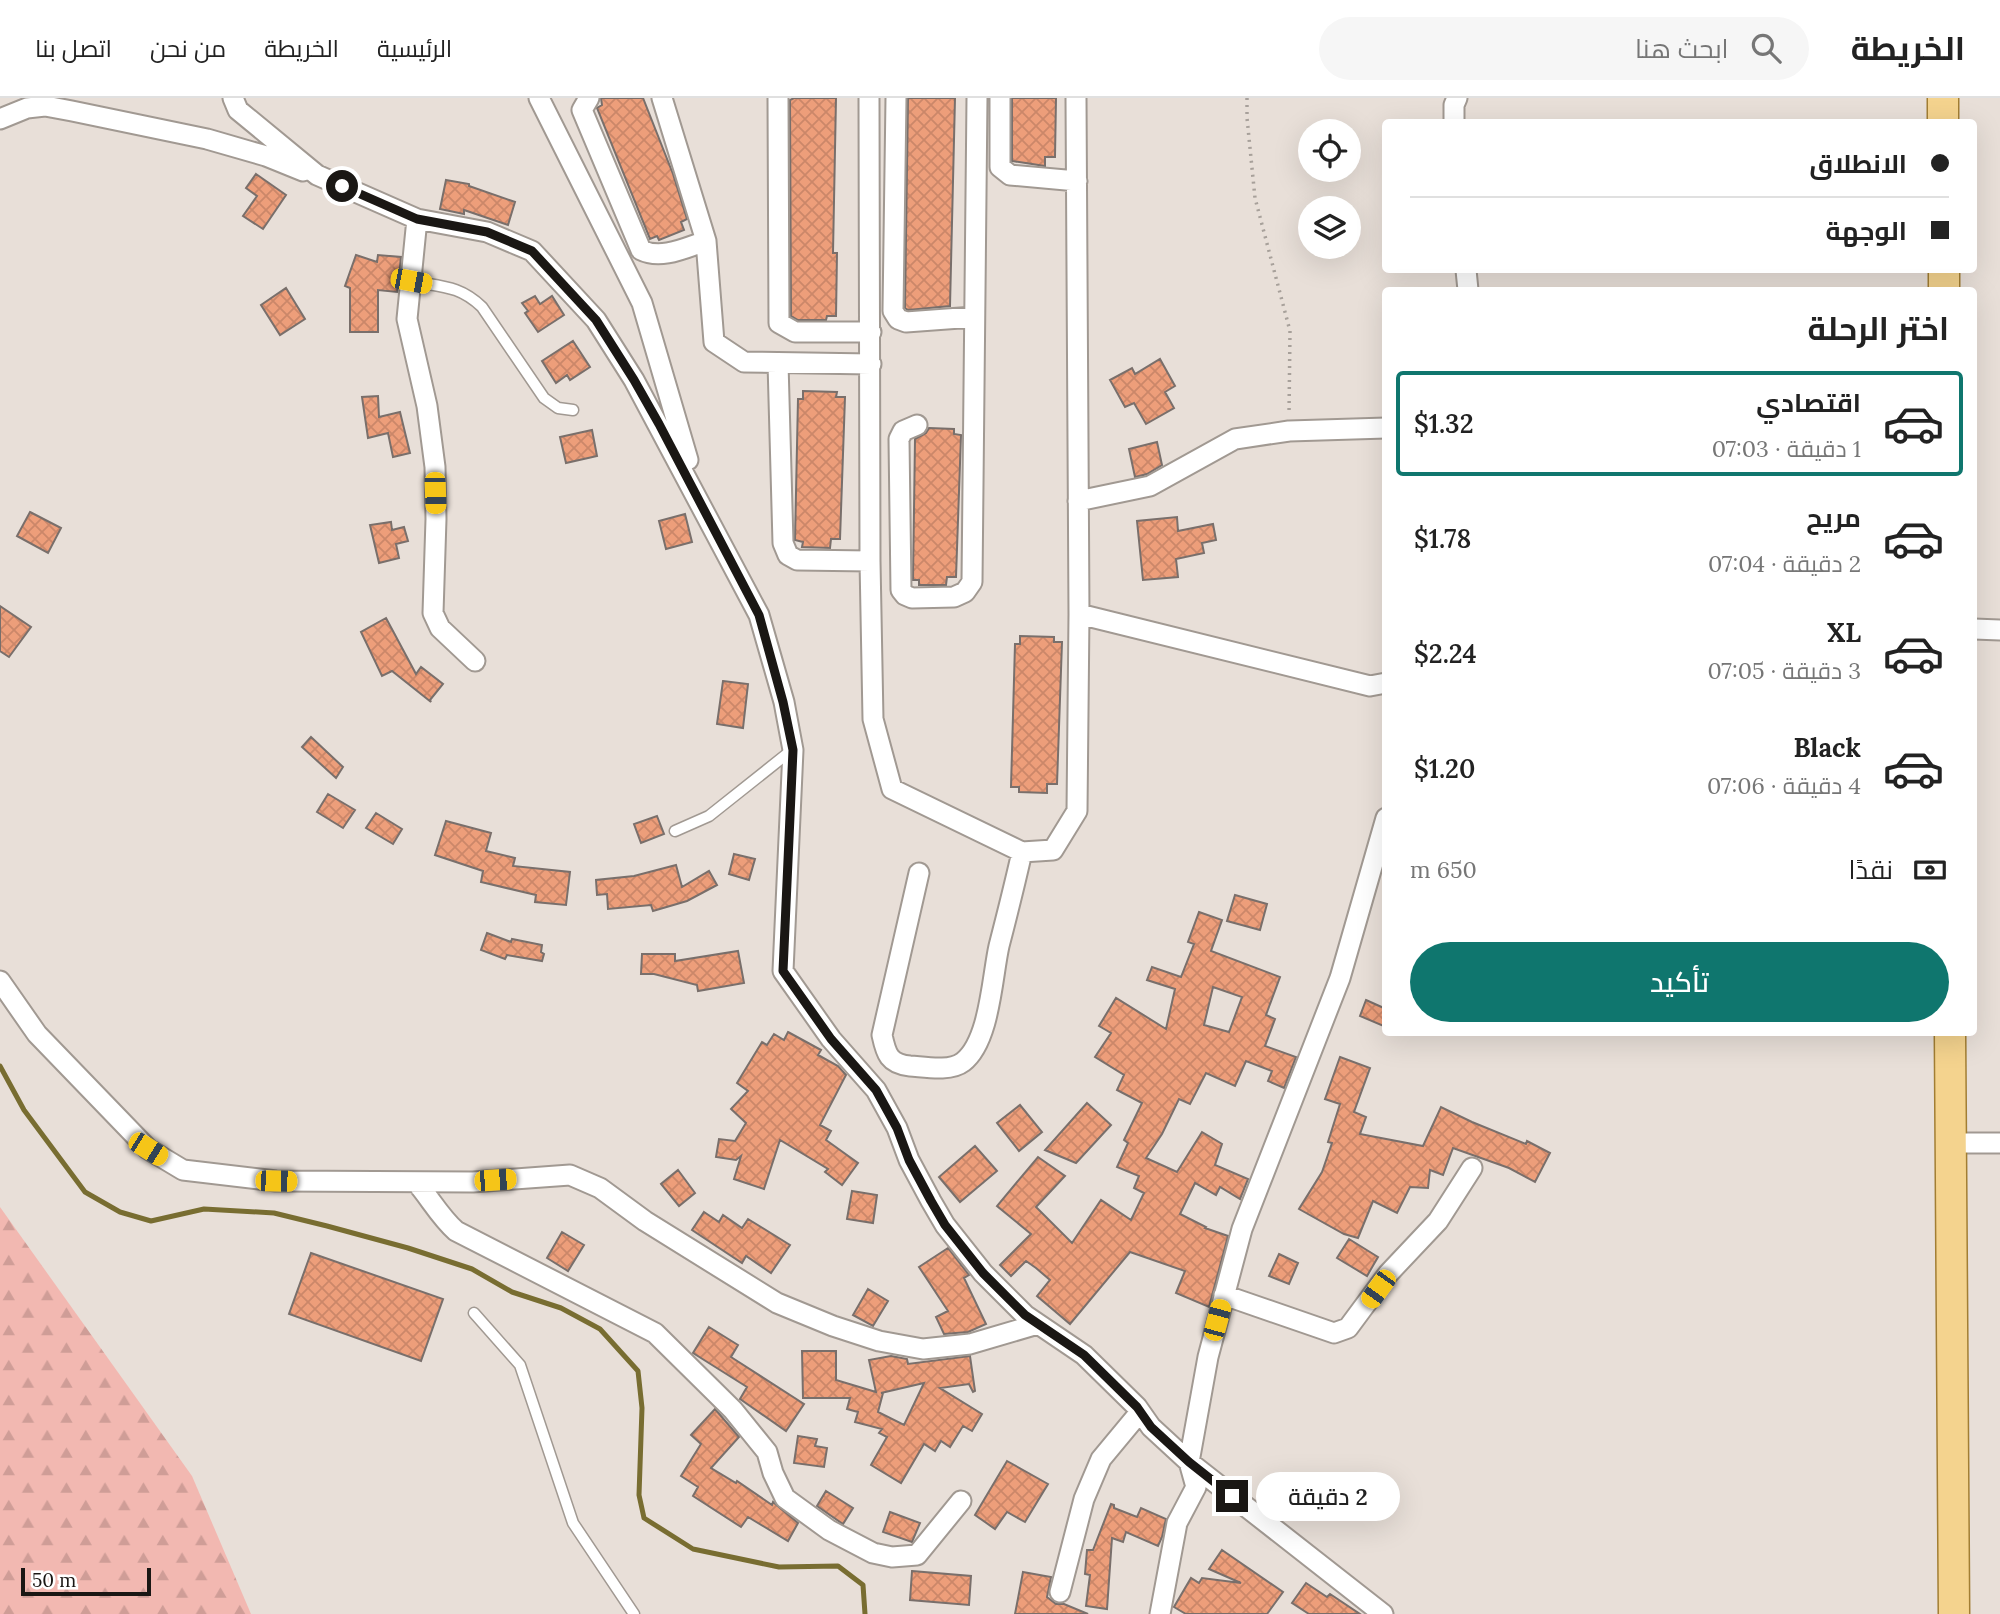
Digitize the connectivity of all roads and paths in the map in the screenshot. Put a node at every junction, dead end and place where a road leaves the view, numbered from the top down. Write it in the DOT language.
graph roads {
  1 [pos="233,98"];
  2 [pos="539,98"];
  3 [pos="589,98"];
  4 [pos="662,98"];
  5 [pos="778,98"];
  6 [pos="869,98"];
  7 [pos="896,98"];
  8 [pos="977,98"];
  9 [pos="1000,98"];
  10 [pos="1076,98"];
  11 [pos="1247,98"];
  12 [pos="1457,98"];
  13 [pos="1943,98"];
  14 [pos="0,119"];
  15 [pos="1454,119"];
  16 [pos="1943,119"];
  17 [pos="317,175"];
  18 [pos="1077,181"];
  19 [pos="417,219"];
  20 [pos="706,242"];
  21 [pos="411,281"];
  22 [pos="974,317"];
  23 [pos="871,332"];
  24 [pos="778,363"];
  25 [pos="871,364"];
  26 [pos="573,410"];
  27 [pos="917,425"];
  28 [pos="1382,428"];
  29 [pos="1289,431"];
  30 [pos="699,498"];
  31 [pos="1078,501"];
  32 [pos="870,561"];
  33 [pos="1079,614"];
  34 [pos="1977,629"];
  35 [pos="2000,630"];
  36 [pos="475,661"];
  37 [pos="1382,684"];
  38 [pos="793,750"];
  39 [pos="675,831"];
  40 [pos="1382,832"];
  41 [pos="1023,852"];
  42 [pos="919,873"];
  43 [pos="0,981"];
  44 [pos="1950,1036"];
  45 [pos="1951,1143"];
  46 [pos="2000,1143"];
  47 [pos="1472,1168"];
  48 [pos="416,1182"];
  49 [pos="1224,1295"];
  50 [pos="474,1313"];
  51 [pos="1038,1324"];
  52 [pos="1140,1412"];
  53 [pos="1189,1462"];
  54 [pos="961,1501"];
  55 [pos="1060,1592"];
  56 [pos="634,1614"];
  57 [pos="1160,1614"];
  58 [pos="1383,1614"];
  59 [pos="1954,1614"];
  1 -- 17 [label="street"];
  2 -- 30 [label="street"];
  3 -- 20 [label="street"];
  4 -- 20 [label="street"];
  5 -- 23 [label="street"];
  6 -- 23 [label="street"];
  7 -- 22 [label="street"];
  8 -- 22 [label="street"];
  9 -- 18 [label="street"];
  10 -- 18 [label="street"];
  11 -- 29 [label="path"];
  12 -- 15 [label="street"];
  13 -- 16 [label="main road"];
  14 -- 17 [label="street"];
  17 -- 19 [label="street"];
  18 -- 31 [label="street"];
  19 -- 21 [label="street"];
  19 -- 30 [label="street"];
  20 -- 24 [label="street"];
  21 -- 26 [label="lane"];
  21 -- 36 [label="street"];
  22 -- 27 [label="street"];
  23 -- 25 [label="street"];
  24 -- 25 [label="street"];
  24 -- 32 [label="street"];
  25 -- 32 [label="street"];
  28 -- 29 [label="street"];
  29 -- 31 [label="street"];
  30 -- 38 [label="street"];
  31 -- 33 [label="street"];
  32 -- 41 [label="street"];
  33 -- 37 [label="street"];
  33 -- 41 [label="street"];
  34 -- 35 [label="street"];
  38 -- 39 [label="lane"];
  38 -- 51 [label="street"];
  40 -- 49 [label="street"];
  41 -- 42 [label="street"];
  43 -- 48 [label="street"];
  44 -- 45 [label="main road"];
  45 -- 46 [label="street"];
  45 -- 59 [label="main road"];
  47 -- 49 [label="street"];
  48 -- 51 [label="street"];
  48 -- 54 [label="street"];
  49 -- 53 [label="street"];
  50 -- 56 [label="lane"];
  51 -- 52 [label="street"];
  52 -- 53 [label="street"];
  52 -- 55 [label="street"];
  53 -- 57 [label="street"];
  53 -- 58 [label="street"];
}
